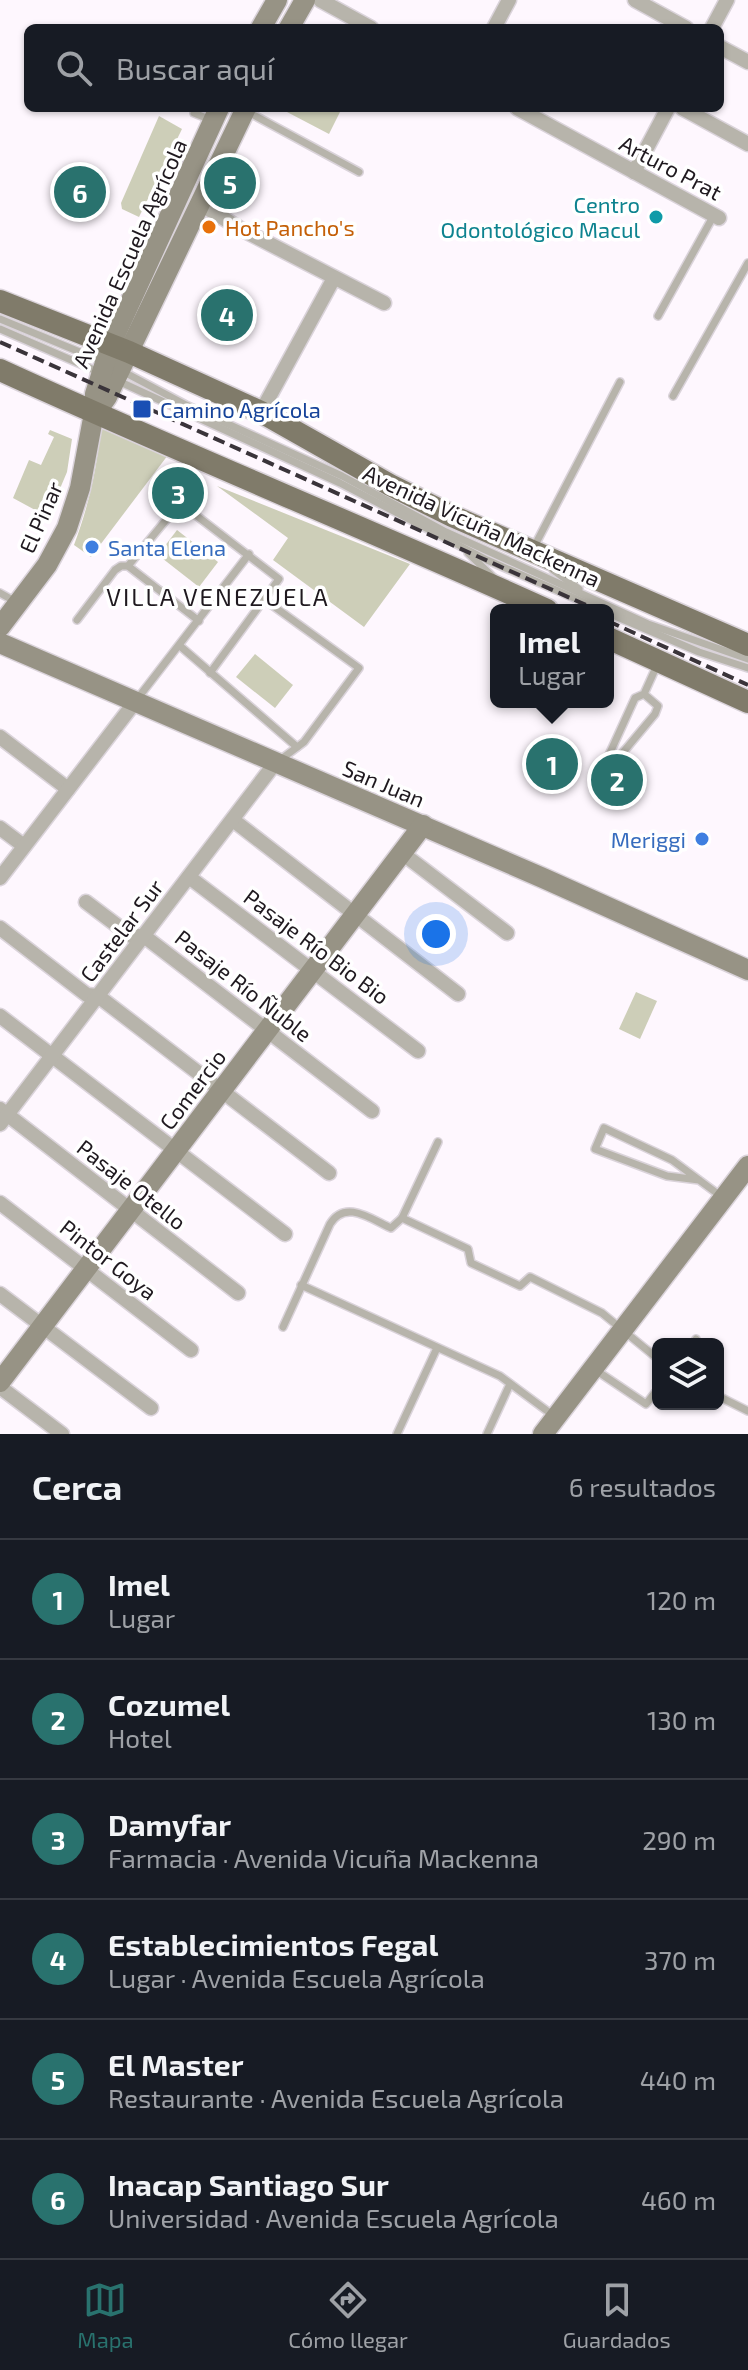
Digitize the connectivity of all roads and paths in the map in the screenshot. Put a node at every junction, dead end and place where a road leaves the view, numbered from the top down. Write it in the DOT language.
graph roads {
  1 [pos="277,0"];
  2 [pos="305,0"];
  3 [pos="320,0"];
  4 [pos="509,0"];
  5 [pos="635,0"];
  6 [pos="727,0"];
  7 [pos="267,24"];
  8 [pos="291,24"];
  9 [pos="364,24"];
  10 [pos="496,24"];
  11 [pos="679,24"];
  12 [pos="714,24"];
  13 [pos="724,49"];
  14 [pos="748,62"];
  15 [pos="244,112"];
  16 [pos="250,112"];
  17 [pos="524,112"];
  18 [pos="666,112"];
  19 [pos="689,112"];
  20 [pos="194,113"];
  21 [pos="216,115"];
  22 [pos="748,144"];
  23 [pos="359,172"];
  24 [pos="634,172"];
  25 [pos="182,186"];
  26 [pos="199,203"];
  27 [pos="716,217"];
  28 [pos="748,263"];
  29 [pos="334,278"];
  30 [pos="0,301"];
  31 [pos="384,303"];
  32 [pos="0,316"];
  33 [pos="658,316"];
  34 [pos="0,329"];
  35 [pos="78,330"];
  36 [pos="114,364"];
  37 [pos="0,370"];
  38 [pos="620,382"];
  39 [pos="673,396"];
  40 [pos="261,412"];
  41 [pos="94,413"];
  42 [pos="464,549"];
  43 [pos="524,549"];
  44 [pos="249,554"];
  45 [pos="128,566"];
  46 [pos="511,593"];
  47 [pos="9,598"];
  48 [pos="594,599"];
  49 [pos="265,600"];
  50 [pos="534,604"];
  51 [pos="588,604"];
  52 [pos="605,604"];
  53 [pos="614,608"];
  54 [pos="614,616"];
  55 [pos="77,620"];
  56 [pos="199,621"];
  57 [pos="0,627"];
  58 [pos="614,641"];
  59 [pos="0,643"];
  60 [pos="748,645"];
  61 [pos="180,646"];
  62 [pos="748,659"];
  63 [pos="659,661"];
  64 [pos="748,668"];
  65 [pos="210,673"];
  66 [pos="644,694"];
  67 [pos="135,702"];
  68 [pos="748,702"];
  69 [pos="0,737"];
  70 [pos="297,747"];
  71 [pos="276,762"];
  72 [pos="68,789"];
  73 [pos="233,820"];
  74 [pos="423,825"];
  75 [pos="0,828"];
  76 [pos="24,846"];
  77 [pos="402,853"];
  78 [pos="189,877"];
  79 [pos="0,878"];
  80 [pos="86,902"];
  81 [pos="355,914"];
  82 [pos="0,928"];
  83 [pos="507,933"];
  84 [pos="144,936"];
  85 [pos="748,970"];
  86 [pos="312,971"];
  87 [pos="458,994"];
  88 [pos="98,996"];
  89 [pos="0,1016"];
  90 [pos="267,1031"];
  91 [pos="418,1051"];
  92 [pos="51,1057"];
  93 [pos="222,1090"];
  94 [pos="372,1111"];
  95 [pos="2,1116"];
  96 [pos="438,1142"];
  97 [pos="175,1151"];
  98 [pos="748,1166"];
  99 [pos="329,1173"];
  100 [pos="699,1180"];
  101 [pos="724,1198"];
  102 [pos="0,1203"];
  103 [pos="130,1211"];
  104 [pos="402,1218"];
  105 [pos="285,1234"];
  106 [pos="86,1269"];
  107 [pos="301,1285"];
  108 [pos="238,1293"];
  109 [pos="0,1294"];
  110 [pos="42,1326"];
  111 [pos="283,1327"];
  112 [pos="622,1331"];
  113 [pos="437,1348"];
  114 [pos="191,1350"];
  115 [pos="652,1354"];
  116 [pos="593,1368"];
  117 [pos="0,1384"];
  118 [pos="510,1384"];
  119 [pos="652,1396"];
  120 [pos="724,1399"];
  121 [pos="151,1408"];
  122 [pos="748,1411"];
  123 [pos="549,1426"];
  124 [pos="62,1434"];
  125 [pos="397,1434"];
  126 [pos="487,1434"];
  1 -- 7 [label="street"];
  2 -- 8 [label="street"];
  3 -- 9 [label="street"];
  4 -- 10 [label="street"];
  5 -- 11 [label="street"];
  6 -- 12 [label="street"];
  13 -- 14 [label="street"];
  15 -- 26 [label="street, Avenida Escuela Agrícola"];
  16 -- 23 [label="lane"];
  17 -- 24 [label="street, Arturo Prat"];
  18 -- 24 [label="street"];
  19 -- 22 [label="street"];
  20 -- 21 [label="lane"];
  21 -- 25 [label="street, Avenida Escuela Agrícola"];
  24 -- 27 [label="street, Arturo Prat"];
  25 -- 26 [label="street"];
  25 -- 36 [label="street, Avenida Escuela Agrícola"];
  26 -- 29 [label="street"];
  26 -- 36 [label="street, Avenida Escuela Agrícola"];
  27 -- 33 [label="lane"];
  28 -- 39 [label="lane"];
  29 -- 31 [label="street"];
  29 -- 40 [label="street"];
  30 -- 35 [label="main road, Avenida Vicuña Mackenna"];
  32 -- 35 [label="lane"];
  32 -- 36 [label="lane"];
  34 -- 36 [label="lane"];
  35 -- 36 [label="main road, Avenida Vicuña Mackenna"];
  36 -- 40 [label="main road, Avenida Vicuña Mackenna"];
  36 -- 41 [label="street, Avenida Escuela Agrícola"];
  36 -- 42 [label="lane"];
  36 -- 48 [label="lane"];
  37 -- 41 [label="main road"];
  38 -- 43 [label="lane"];
  40 -- 43 [label="main road, Avenida Vicuña Mackenna"];
  41 -- 46 [label="main road"];
  41 -- 47 [label="street, El Pinar"];
  42 -- 46 [label="lane"];
  42 -- 51 [label="lane"];
  43 -- 48 [label="lane"];
  43 -- 60 [label="main road, Avenida Vicuña Mackenna"];
  44 -- 45 [label="lane"];
  44 -- 49 [label="lane"];
  44 -- 56 [label="lane"];
  45 -- 55 [label="lane"];
  45 -- 56 [label="lane"];
  46 -- 50 [label="main road"];
  47 -- 57 [label="street, El Pinar"];
  48 -- 52 [label="lane"];
  49 -- 65 [label="lane"];
  49 -- 70 [label="lane"];
  53 -- 62 [label="lane"];
  54 -- 64 [label="lane"];
  56 -- 61 [label="lane"];
  58 -- 63 [label="main road"];
  59 -- 67 [label="street, San Juan"];
  61 -- 65 [label="lane"];
  61 -- 67 [label="lane"];
  63 -- 66 [label="lane"];
  63 -- 68 [label="main road"];
  65 -- 70 [label="lane"];
  66 -- 66 [label="lane"];
  67 -- 71 [label="street, San Juan"];
  67 -- 72 [label="street"];
  69 -- 72 [label="street"];
  70 -- 71 [label="lane"];
  71 -- 73 [label="street, Castelar Sur"];
  71 -- 74 [label="street, San Juan"];
  72 -- 76 [label="street"];
  73 -- 78 [label="street, Castelar Sur"];
  73 -- 81 [label="street"];
  74 -- 77 [label="street, Comercio"];
  74 -- 85 [label="street, San Juan"];
  75 -- 76 [label="street"];
  76 -- 79 [label="street"];
  77 -- 81 [label="street, Comercio"];
  77 -- 83 [label="street"];
  78 -- 84 [label="street, Castelar Sur"];
  78 -- 86 [label="street, Pasaje Río Bio Bio"];
  80 -- 84 [label="street, Pasaje Río Ñuble"];
  81 -- 86 [label="street, Comercio"];
  81 -- 87 [label="street"];
  82 -- 88 [label="street"];
  84 -- 88 [label="street, Castelar Sur"];
  84 -- 90 [label="street, Pasaje Río Ñuble"];
  86 -- 90 [label="street, Comercio"];
  86 -- 91 [label="street, Pasaje Río Bio Bio"];
  88 -- 92 [label="street, Castelar Sur"];
  88 -- 93 [label="street"];
  89 -- 92 [label="street"];
  90 -- 93 [label="street, Comercio"];
  90 -- 94 [label="street, Pasaje Río Ñuble"];
  92 -- 95 [label="street, Castelar Sur"];
  92 -- 97 [label="street"];
  93 -- 97 [label="street, Comercio"];
  93 -- 99 [label="street"];
  95 -- 103 [label="street, Pasaje Otello"];
  96 -- 104 [label="lane"];
  97 -- 103 [label="street, Comercio"];
  97 -- 105 [label="street"];
  98 -- 101 [label="street"];
  100 -- 100 [label="lane"];
  100 -- 101 [label="lane"];
  101 -- 112 [label="street"];
  102 -- 106 [label="street, Pintor Goya"];
  103 -- 106 [label="street, Comercio"];
  103 -- 108 [label="street, Pasaje Otello"];
  104 -- 107 [label="lane"];
  104 -- 112 [label="lane"];
  106 -- 110 [label="street, Comercio"];
  106 -- 114 [label="street, Pintor Goya"];
  107 -- 111 [label="lane"];
  107 -- 113 [label="lane"];
  109 -- 110 [label="street"];
  110 -- 117 [label="street, Comercio"];
  110 -- 121 [label="street"];
  112 -- 115 [label="lane"];
  112 -- 116 [label="street"];
  113 -- 118 [label="lane"];
  113 -- 125 [label="lane"];
  116 -- 119 [label="lane"];
  116 -- 123 [label="street"];
  117 -- 124 [label="street"];
  118 -- 123 [label="lane"];
  118 -- 126 [label="lane"];
  120 -- 122 [label="lane"];
}
